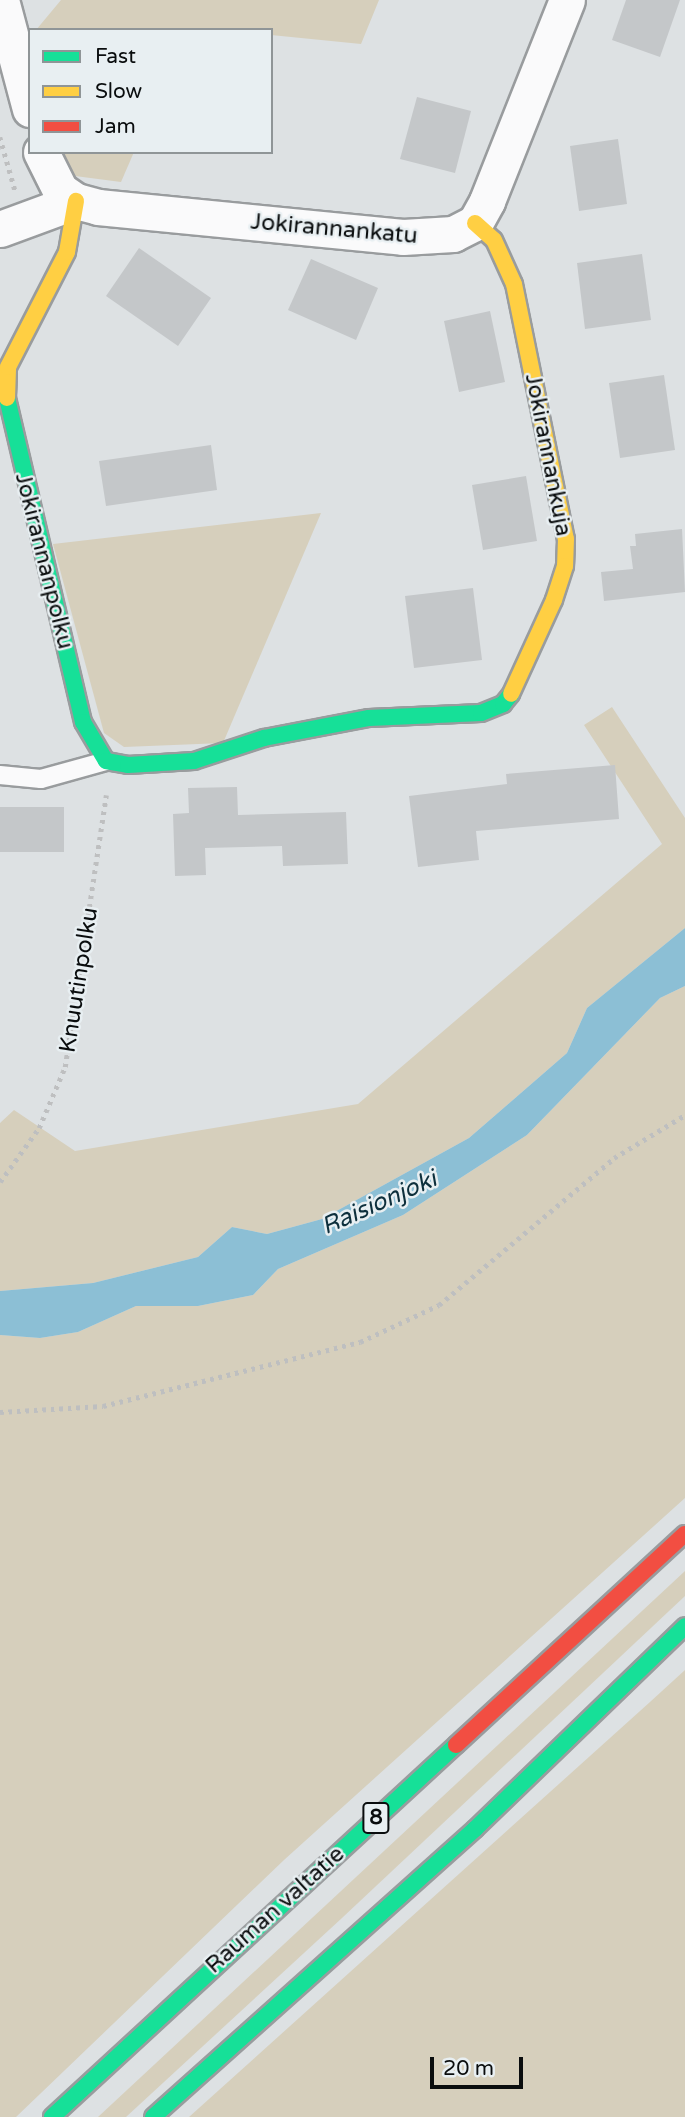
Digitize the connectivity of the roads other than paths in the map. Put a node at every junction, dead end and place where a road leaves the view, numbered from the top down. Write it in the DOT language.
graph roads {
  1 [pos="1,0"];
  2 [pos="567,0"];
  3 [pos="28,101"];
  4 [pos="42,154"];
  5 [pos="76,201"];
  6 [pos="475,223"];
  7 [pos="12,224"];
  8 [pos="3,396"];
  9 [pos="106,761"];
  10 [pos="0,775"];
  11 [pos="685,1534"];
  12 [pos="685,1626"];
  13 [pos="52,2117"];
  14 [pos="153,2117"];
  1 -- 3 [label="street"];
  2 -- 6 [label="street"];
  4 -- 5 [label="street"];
  5 -- 6 [label="street, Jokirannankatu"];
  5 -- 7 [label="street"];
  5 -- 8 [label="main road, Jokirannanpolku"];
  6 -- 9 [label="main road, Jokirannankuja"];
  8 -- 9 [label="main road, Jokirannanpolku"];
  9 -- 10 [label="lane"];
  11 -- 13 [label="main road, Rauman valtatie / 8"];
  12 -- 14 [label="main road"];
}
